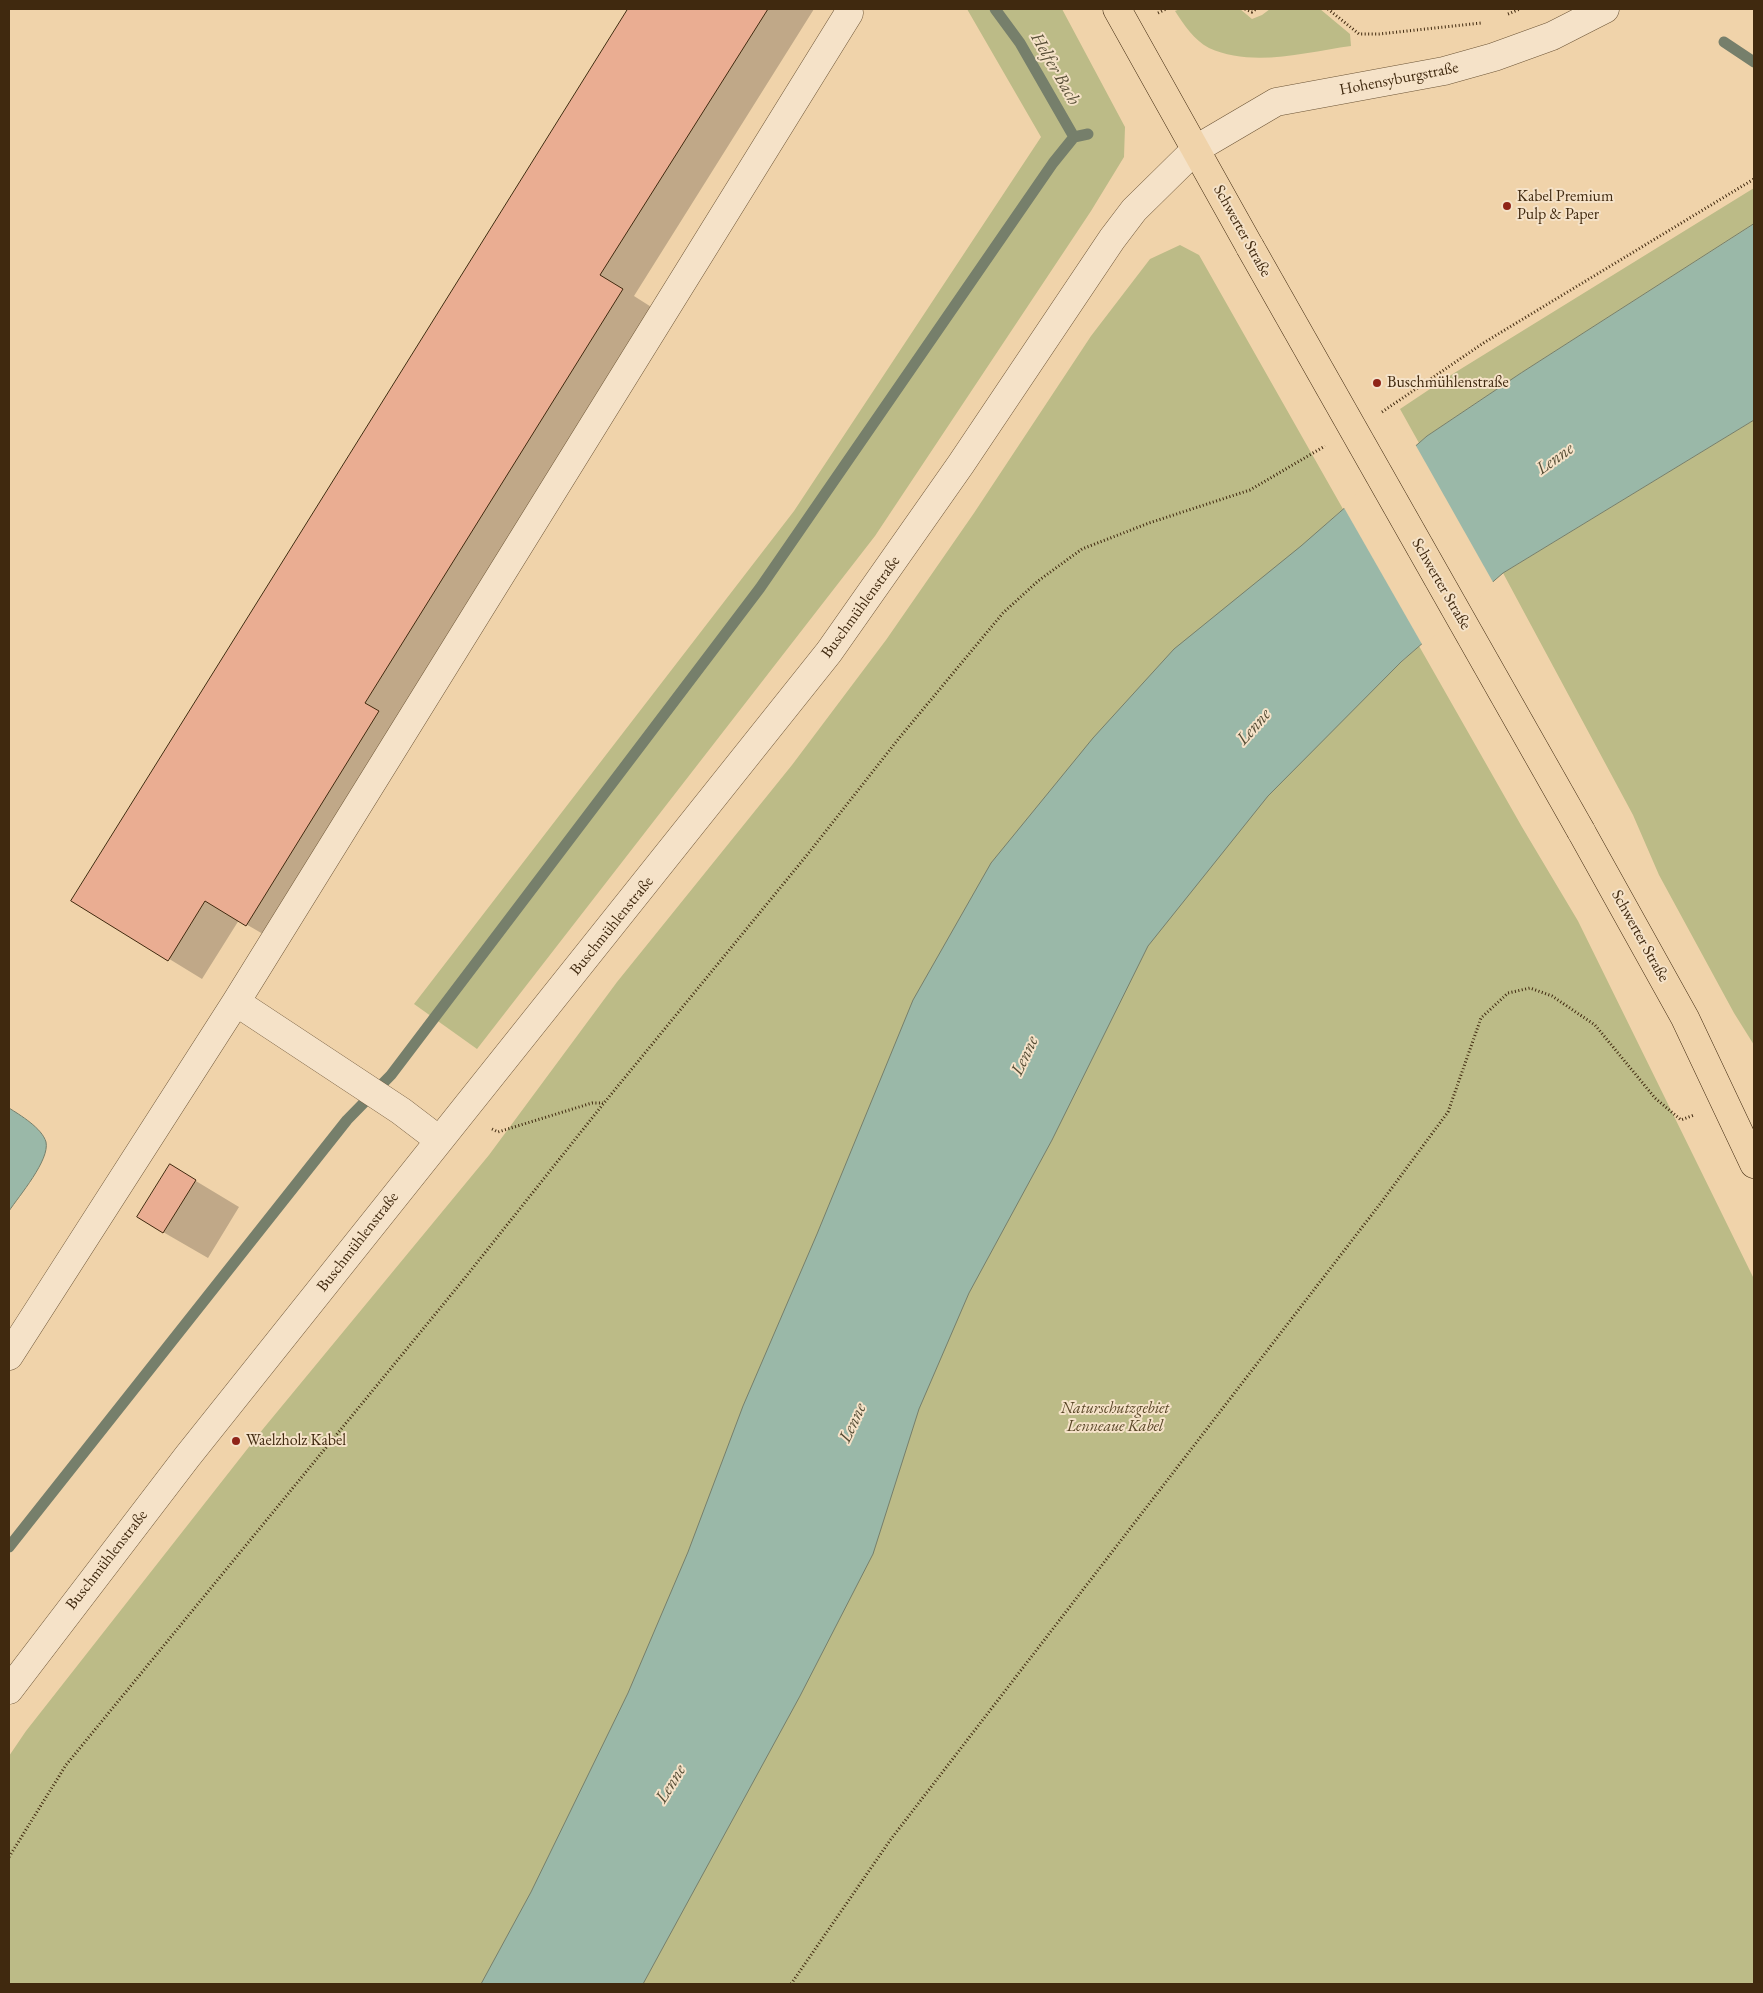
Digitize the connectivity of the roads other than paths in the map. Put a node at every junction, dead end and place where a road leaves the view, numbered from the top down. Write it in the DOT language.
graph roads {
  1 [pos="848,9"];
  2 [pos="1117,9"];
  3 [pos="1605,9"];
  4 [pos="1196,150"];
  5 [pos="236,1002"];
  6 [pos="439,1140"];
  7 [pos="1753,1159"];
  8 [pos="9,1356"];
  9 [pos="9,1690"];
  1 -- 5 [label="street"];
  2 -- 4 [label="main road, Schwerter Straße"];
  3 -- 4 [label="street, Hohensyburgstraße"];
  4 -- 6 [label="street, Buschmühlenstraße"];
  4 -- 7 [label="main road, Schwerter Straße, bridge"];
  5 -- 6 [label="street"];
  5 -- 8 [label="street"];
  6 -- 9 [label="street, Buschmühlenstraße"];
}
